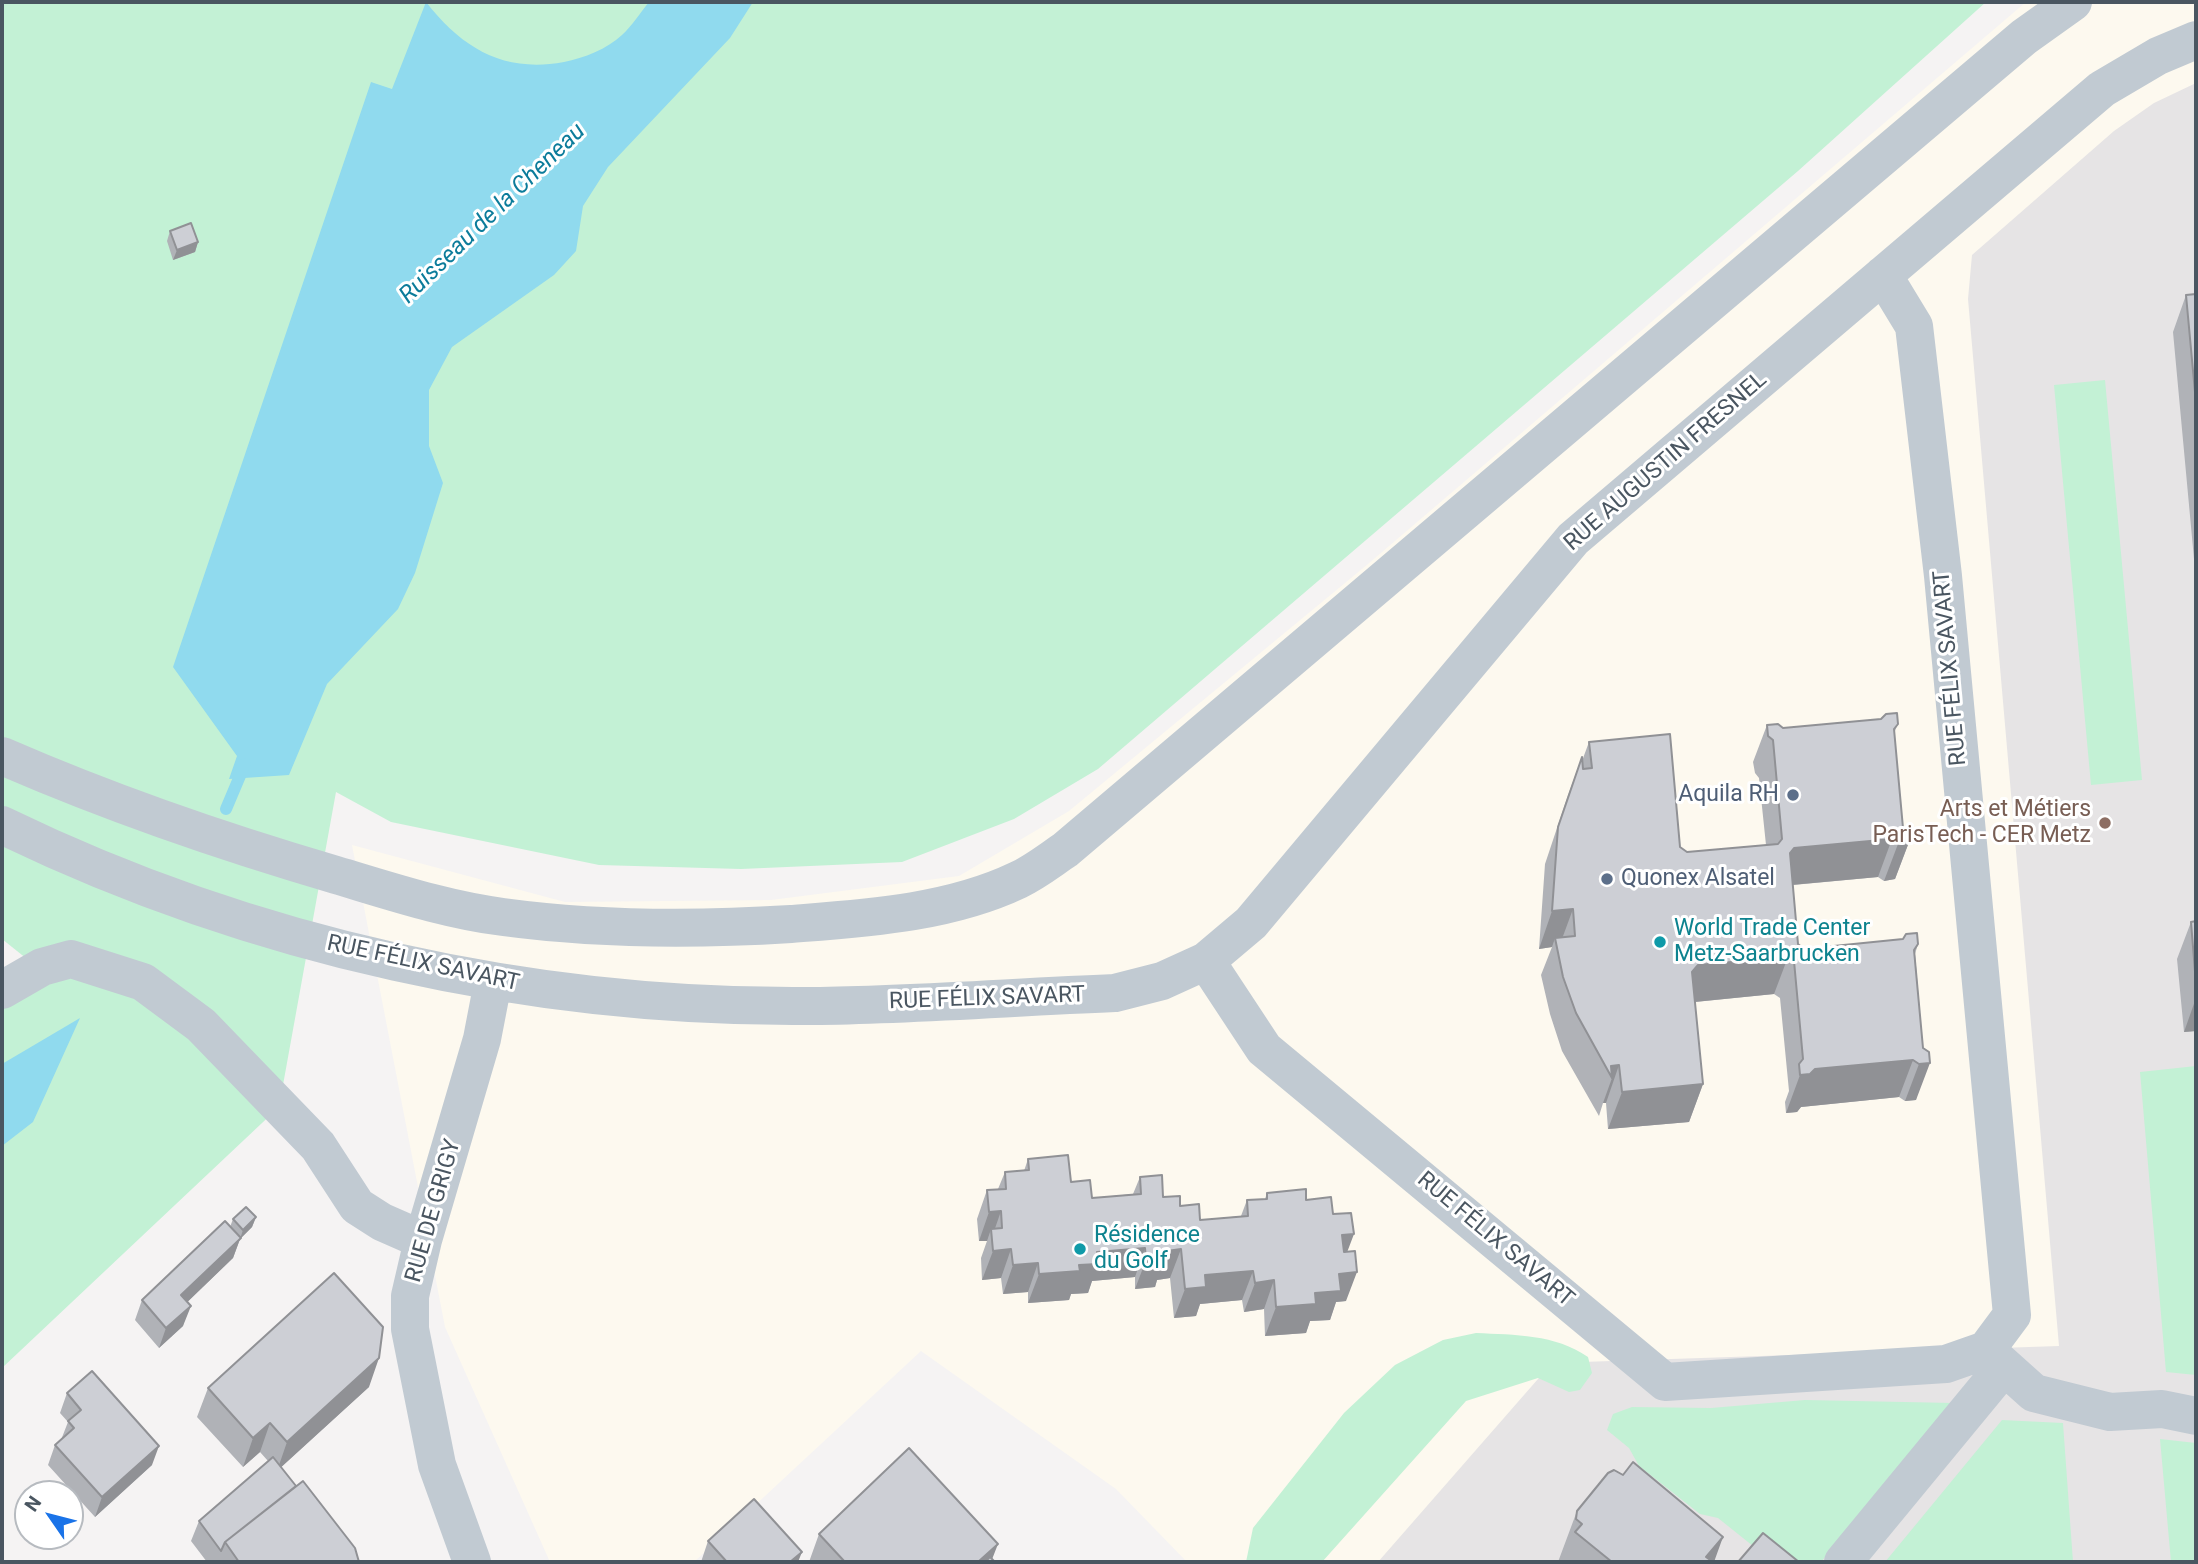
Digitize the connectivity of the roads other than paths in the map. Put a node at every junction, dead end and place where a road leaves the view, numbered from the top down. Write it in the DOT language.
graph roads {
  1 [pos="2073,2"];
  2 [pos="2196,40"];
  3 [pos="1883,275"];
  4 [pos="2,756"];
  5 [pos="2,825"];
  6 [pos="1206,961"];
  7 [pos="493,982"];
  8 [pos="2,990"];
  9 [pos="423,1240"];
  10 [pos="1995,1359"];
  11 [pos="2196,1416"];
  12 [pos="472,1562"];
  13 [pos="1843,1562"];
  1 -- 4 [label="street"];
  2 -- 3 [label="street, RUE AUGUSTIN FRESNEL"];
  3 -- 6 [label="street, RUE AUGUSTIN FRESNEL"];
  3 -- 10 [label="street, RUE FÉLIX SAVART"];
  5 -- 7 [label="street, RUE FÉLIX SAVART"];
  6 -- 7 [label="street, RUE FÉLIX SAVART"];
  6 -- 10 [label="street, RUE FÉLIX SAVART"];
  7 -- 9 [label="street, RUE DE GRIGY"];
  8 -- 9 [label="street"];
  9 -- 12 [label="street, RUE DE GRIGY"];
  10 -- 11 [label="street"];
  10 -- 13 [label="street"];
}
